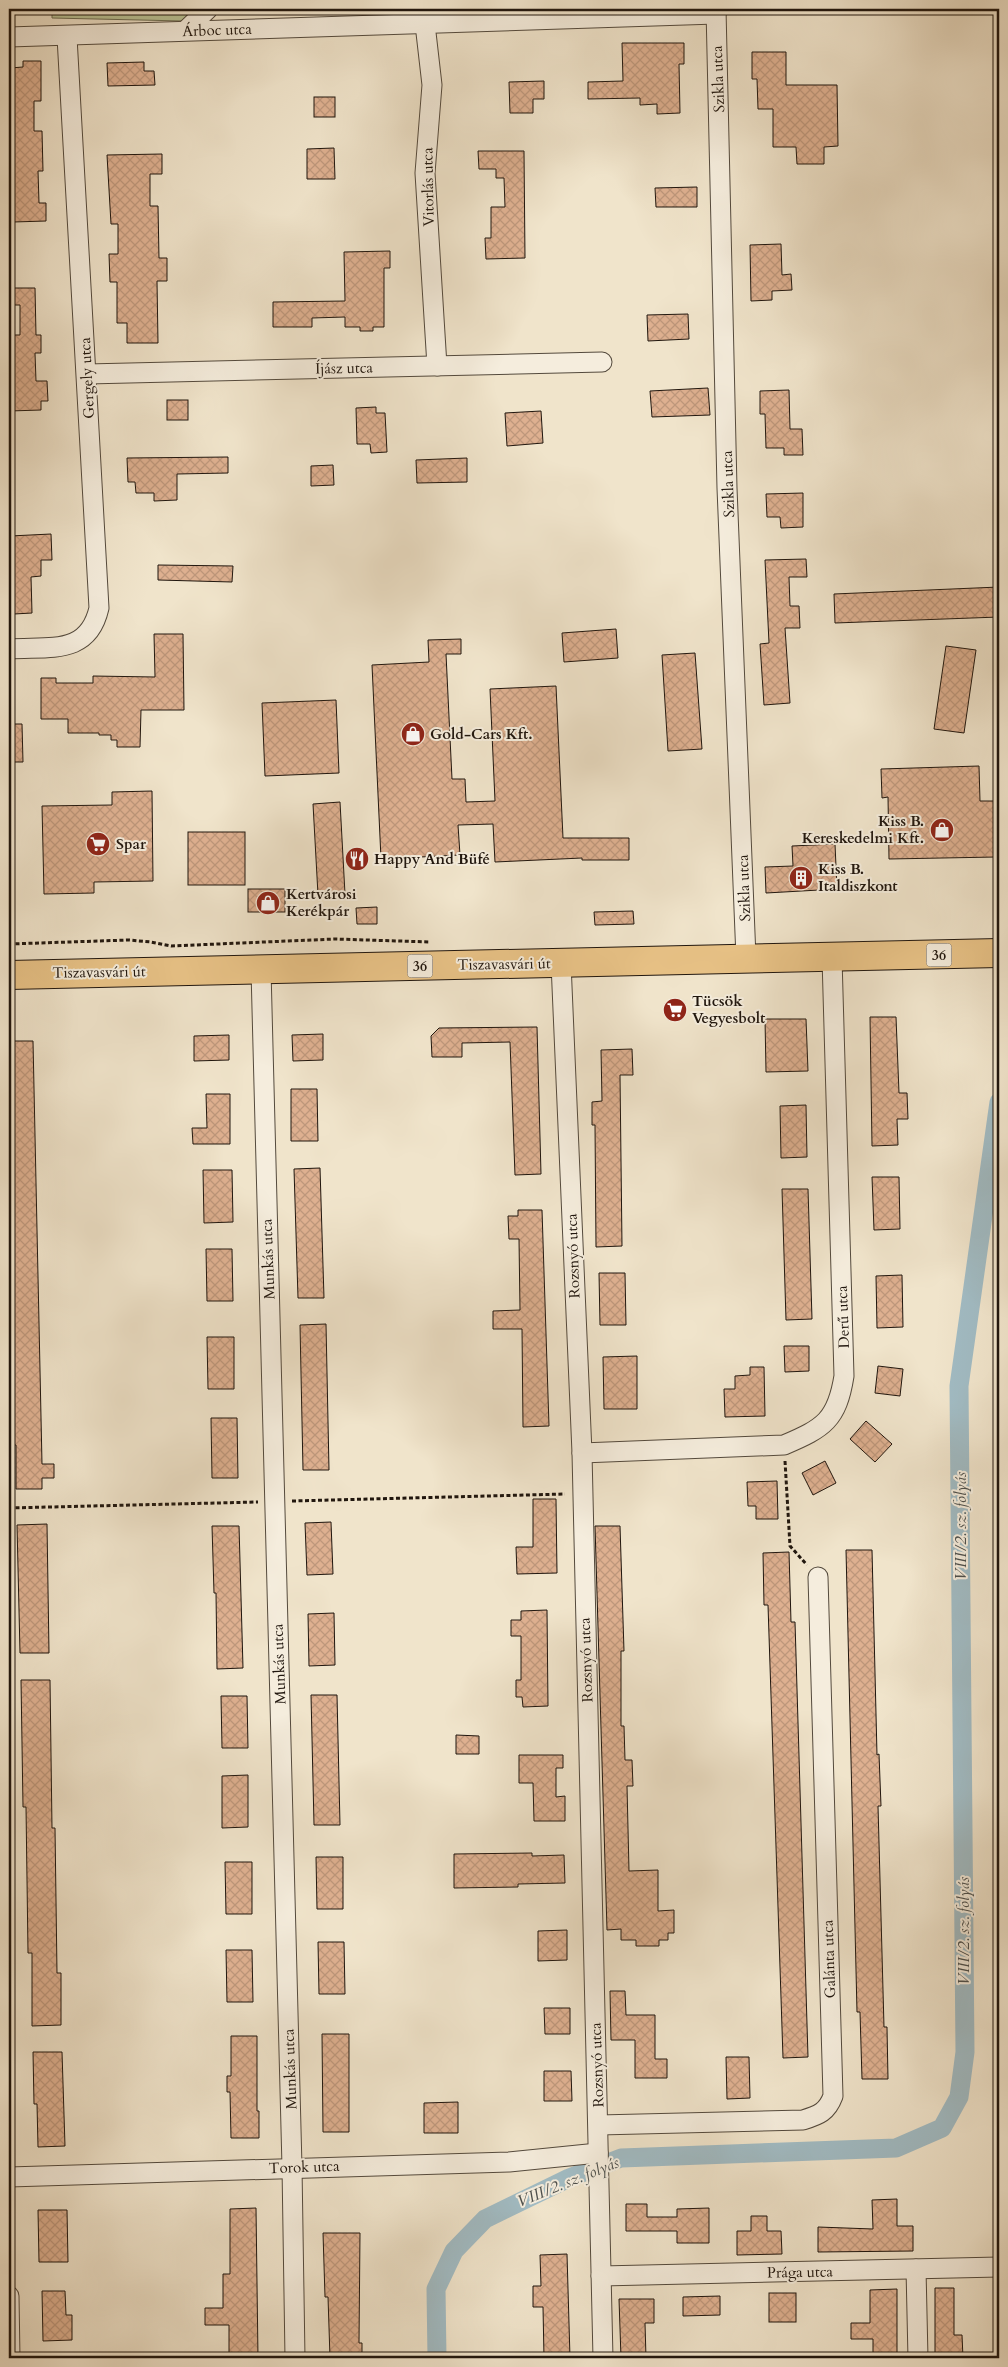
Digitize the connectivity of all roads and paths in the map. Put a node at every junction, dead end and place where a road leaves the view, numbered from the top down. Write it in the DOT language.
graph roads {
  1 [pos="208,9"];
  2 [pos="716,12"];
  3 [pos="423,16"];
  4 [pos="186,30"];
  5 [pos="9,37"];
  6 [pos="67,37"];
  7 [pos="602,362"];
  8 [pos="437,366"];
  9 [pos="87,374"];
  10 [pos="9,649"];
  11 [pos="9,944"];
  12 [pos="219,944"];
  13 [pos="999,953"];
  14 [pos="746,958"];
  15 [pos="832,958"];
  16 [pos="561,963"];
  17 [pos="260,970"];
  18 [pos="9,975"];
  19 [pos="784,1445"];
  20 [pos="582,1453"];
  21 [pos="582,1493"];
  22 [pos="274,1501"];
  23 [pos="9,1508"];
  24 [pos="818,1577"];
  25 [pos="599,2125"];
  26 [pos="598,2164"];
  27 [pos="292,2167"];
  28 [pos="9,2177"];
  29 [pos="999,2267"];
  30 [pos="916,2269"];
  31 [pos="600,2276"];
  32 [pos="9,2296"];
  33 [pos="10,2358"];
  34 [pos="295,2358"];
  35 [pos="603,2358"];
  36 [pos="918,2358"];
  1 -- 4 [label="street"];
  2 -- 3 [label="street, Árboc utca"];
  2 -- 14 [label="street, Szikla utca"];
  3 -- 4 [label="street, Árboc utca"];
  3 -- 8 [label="street, Vitorlás utca"];
  4 -- 6 [label="street, Árboc utca"];
  5 -- 6 [label="street, Árboc utca"];
  6 -- 9 [label="street, Gergely utca"];
  7 -- 8 [label="street, Íjász utca"];
  8 -- 9 [label="street, Íjász utca"];
  9 -- 10 [label="street, Gergely utca"];
  11 -- 12 [label="path"];
  13 -- 15 [label="main road, Tiszavasvári út / 36"];
  14 -- 15 [label="main road, Tiszavasvári út / 36"];
  14 -- 16 [label="main road, Tiszavasvári út / 36"];
  15 -- 19 [label="street, Derű utca"];
  16 -- 17 [label="main road, Tiszavasvári út / 36"];
  16 -- 20 [label="street, Rozsnyó utca"];
  17 -- 18 [label="main road, Tiszavasvári út / 36"];
  17 -- 22 [label="street, Munkás utca"];
  19 -- 20 [label="street, Derű utca"];
  19 -- 24 [label="path"];
  20 -- 21 [label="street, Rozsnyó utca"];
  21 -- 22 [label="path"];
  21 -- 25 [label="street, Rozsnyó utca"];
  22 -- 23 [label="path"];
  22 -- 27 [label="street, Munkás utca"];
  24 -- 25 [label="street, Galánta utca"];
  25 -- 26 [label="street, Rozsnyó utca"];
  26 -- 27 [label="street, Torok utca"];
  26 -- 31 [label="street, Rozsnyó utca"];
  27 -- 28 [label="street, Torok utca"];
  27 -- 34 [label="street, Munkás utca"];
  29 -- 30 [label="street, Prága utca"];
  30 -- 31 [label="street, Prága utca"];
  30 -- 36 [label="street"];
  31 -- 35 [label="street, Rozsnyó utca"];
  32 -- 33 [label="street"];
}
